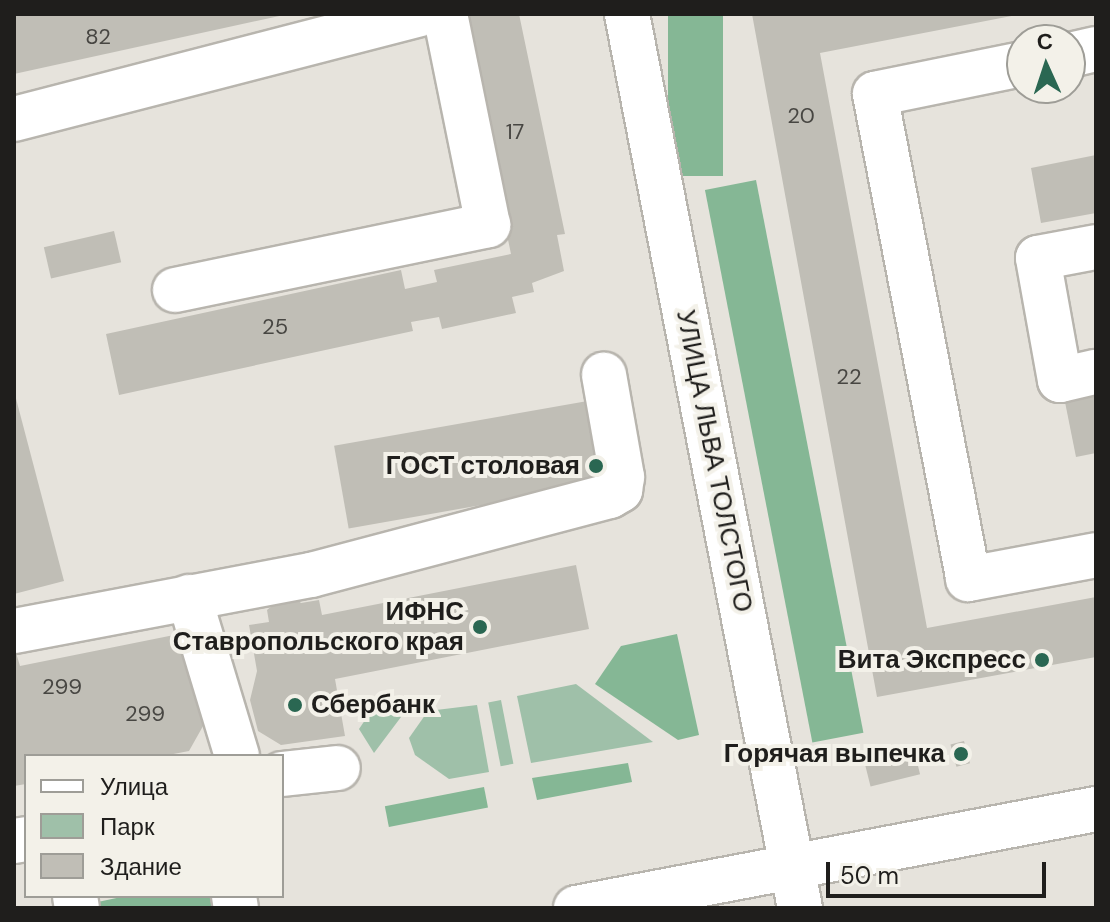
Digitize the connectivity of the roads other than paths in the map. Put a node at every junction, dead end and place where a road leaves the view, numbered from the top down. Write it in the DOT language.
graph roads {
  1 [pos="412,14"];
  2 [pos="420,14"];
  3 [pos="445,14"];
  4 [pos="627,14"];
  5 [pos="1006,67"];
  6 [pos="14,119"];
  7 [pos="1096,247"];
  8 [pos="175,290"];
  9 [pos="1096,372"];
  10 [pos="604,375"];
  11 [pos="1096,555"];
  12 [pos="189,597"];
  13 [pos="14,631"];
  14 [pos="236,754"];
  15 [pos="338,768"];
  16 [pos="284,774"];
  17 [pos="1096,809"];
  18 [pos="796,888"];
  19 [pos="576,908"];
  1 -- 2 [label="street"];
  1 -- 6 [label="street"];
  3 -- 8 [label="street"];
  4 -- 18 [label="street, УЛИЦА ЛЬВА ТОЛСТОГО"];
  5 -- 11 [label="street"];
  7 -- 9 [label="street"];
  10 -- 12 [label="street"];
  12 -- 13 [label="street"];
  12 -- 14 [label="street"];
  15 -- 16 [label="street"];
  17 -- 18 [label="street"];
  18 -- 19 [label="street"];
}
